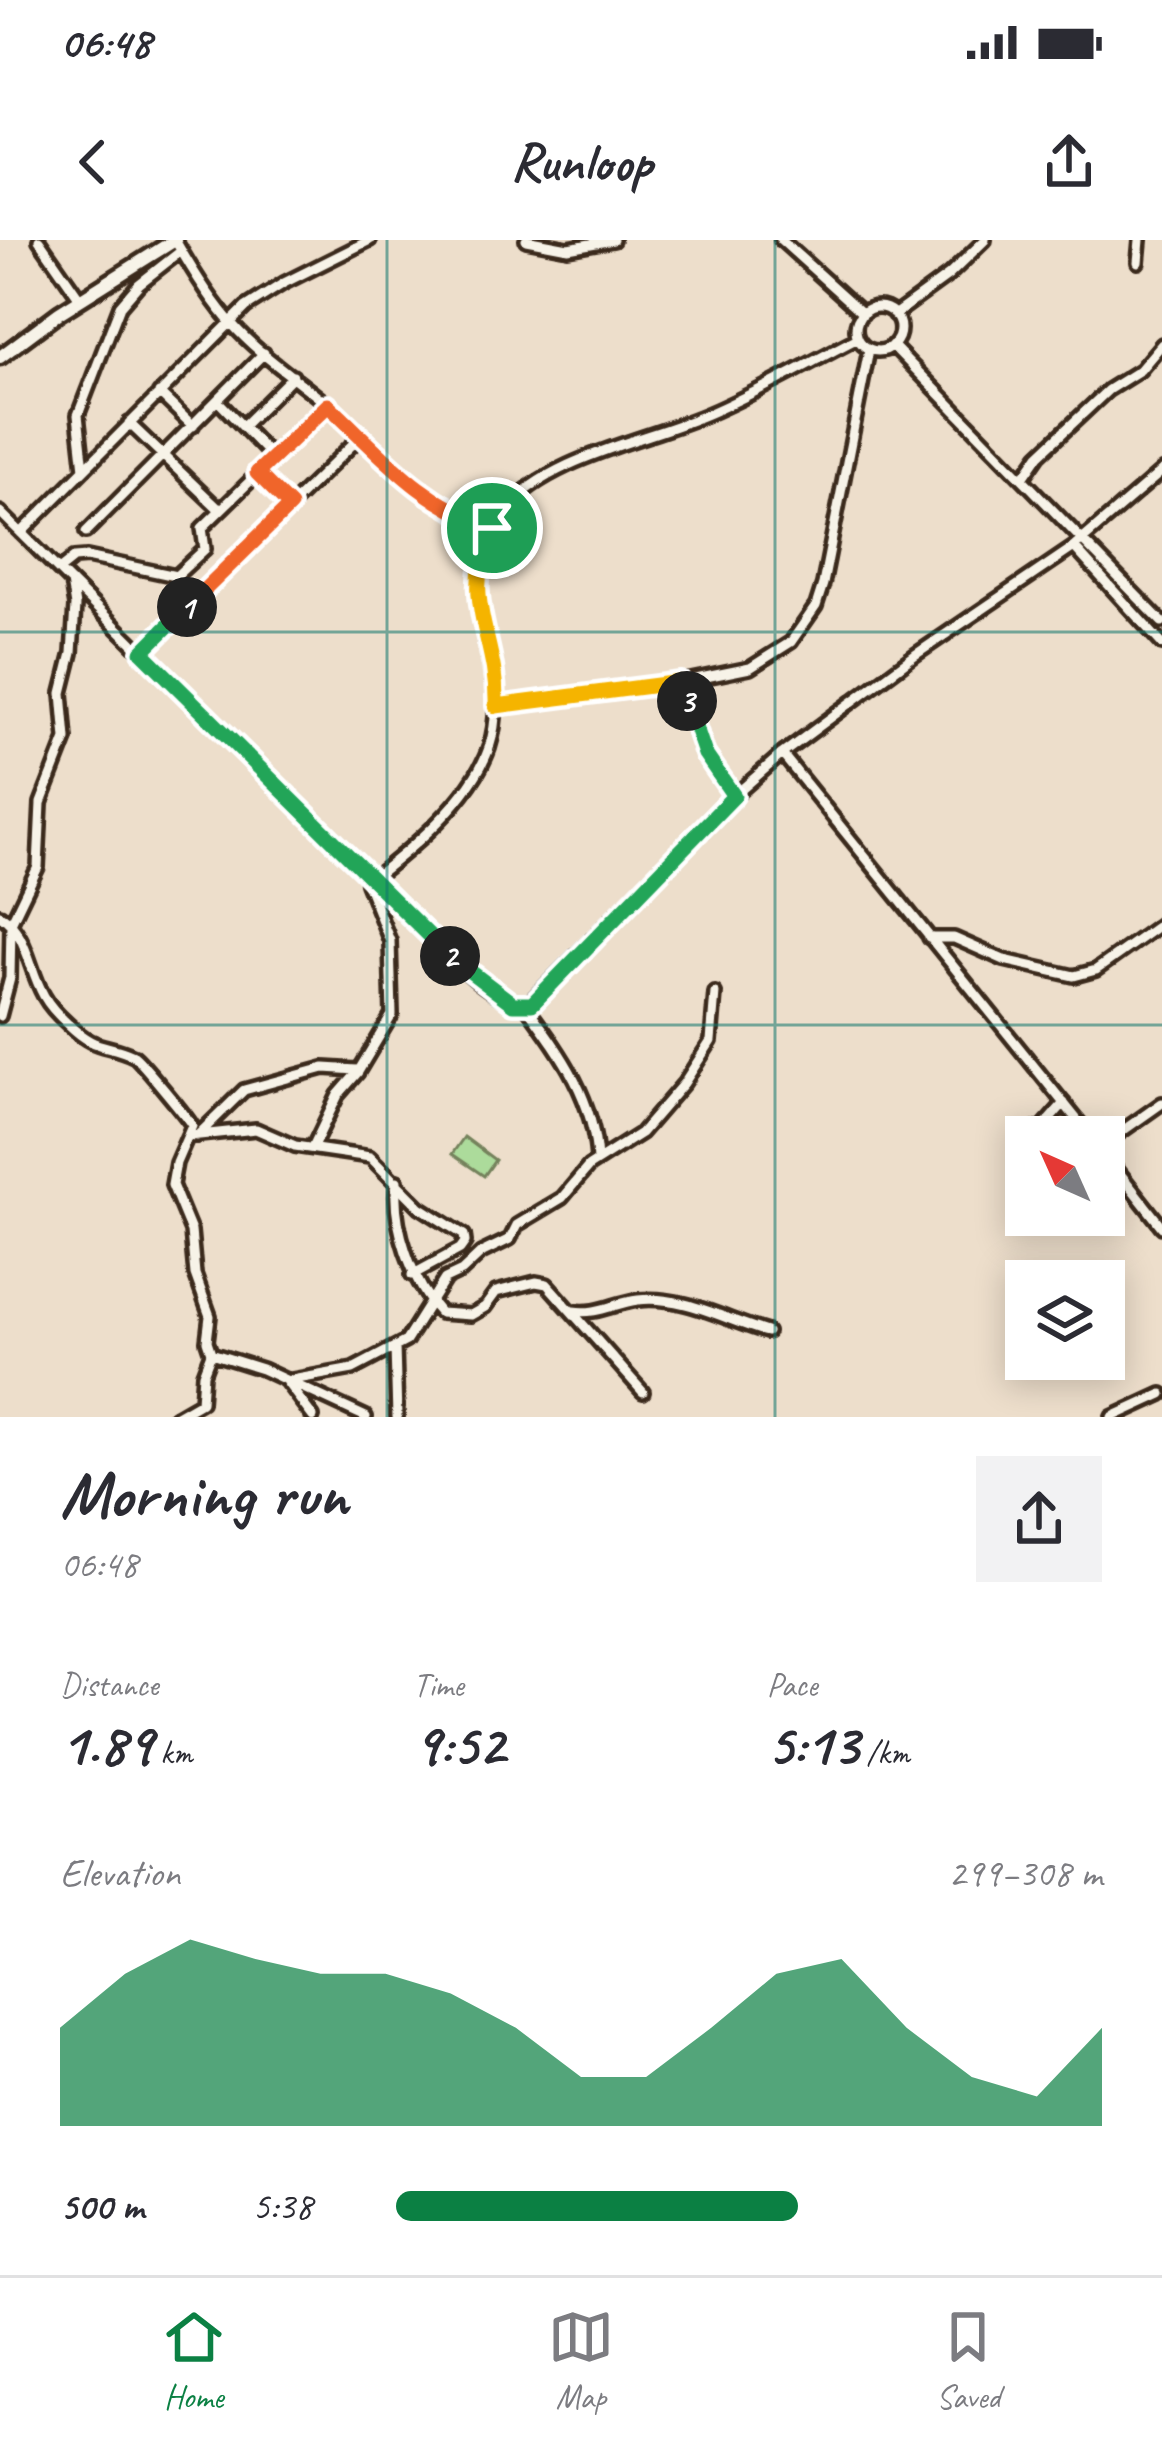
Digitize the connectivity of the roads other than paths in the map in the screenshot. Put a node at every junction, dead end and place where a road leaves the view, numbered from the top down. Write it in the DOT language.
graph roads {
  1 [pos="39,240"];
  2 [pos="370,240"];
  3 [pos="526,240"];
  4 [pos="613,240"];
  5 [pos="781,240"];
  6 [pos="985,240"];
  7 [pos="1139,240"];
  8 [pos="178,246"];
  9 [pos="1138,262"];
  10 [pos="80,299"];
  11 [pos="863,314"];
  12 [pos="894,315"];
  13 [pos="229,322"];
  14 [pos="857,338"];
  15 [pos="1162,344"];
  16 [pos="892,345"];
  17 [pos="869,350"];
  18 [pos="265,353"];
  19 [pos="0,357"];
  20 [pos="293,376"];
  21 [pos="159,393"];
  22 [pos="218,400"];
  23 [pos="328,405"];
  24 [pos="129,424"];
  25 [pos="193,426"];
  26 [pos="243,426"];
  27 [pos="361,436"];
  28 [pos="163,456"];
  29 [pos="273,458"];
  30 [pos="84,469"];
  31 [pos="1162,471"];
  32 [pos="257,473"];
  33 [pos="1023,478"];
  34 [pos="290,506"];
  35 [pos="219,509"];
  36 [pos="0,512"];
  37 [pos="492,528"];
  38 [pos="86,532"];
  39 [pos="21,533"];
  40 [pos="1078,544"];
  41 [pos="59,570"];
  42 [pos="71,582"];
  43 [pos="1162,622"];
  44 [pos="1162,644"];
  45 [pos="142,652"];
  46 [pos="681,682"];
  47 [pos="496,706"];
  48 [pos="782,754"];
  49 [pos="734,796"];
  50 [pos="373,879"];
  51 [pos="0,915"];
  52 [pos="11,923"];
  53 [pos="1162,923"];
  54 [pos="929,938"];
  55 [pos="715,993"];
  56 [pos="526,1006"];
  57 [pos="0,1016"];
  58 [pos="357,1070"];
  59 [pos="1064,1103"];
  60 [pos="1162,1103"];
  61 [pos="1053,1116"];
  62 [pos="1074,1116"];
  63 [pos="1125,1132"];
  64 [pos="194,1136"];
  65 [pos="313,1147"];
  66 [pos="597,1160"];
  67 [pos="1125,1177"];
  68 [pos="397,1181"];
  69 [pos="1162,1227"];
  70 [pos="412,1275"];
  71 [pos="429,1300"];
  72 [pos="573,1311"];
  73 [pos="767,1332"];
  74 [pos="395,1347"];
  75 [pos="211,1353"];
  76 [pos="286,1381"];
  77 [pos="643,1392"];
  78 [pos="1162,1394"];
  79 [pos="175,1417"];
  80 [pos="313,1417"];
  81 [pos="366,1417"];
  82 [pos="397,1417"];
  83 [pos="1112,1417"];
  1 -- 10 [label="street"];
  2 -- 13 [label="street"];
  3 -- 4 [label="street"];
  5 -- 11 [label="street"];
  6 -- 12 [label="street"];
  7 -- 9 [label="street"];
  8 -- 10 [label="main road"];
  8 -- 13 [label="street"];
  8 -- 30 [label="street"];
  10 -- 19 [label="main road"];
  11 -- 12 [label="street"];
  11 -- 14 [label="street"];
  12 -- 16 [label="street"];
  13 -- 18 [label="street"];
  13 -- 21 [label="street"];
  14 -- 17 [label="street"];
  14 -- 37 [label="street"];
  15 -- 33 [label="street"];
  16 -- 17 [label="street"];
  16 -- 33 [label="street"];
  17 -- 46 [label="street"];
  18 -- 20 [label="street"];
  18 -- 22 [label="street"];
  20 -- 23 [label="street"];
  20 -- 26 [label="street"];
  21 -- 24 [label="street"];
  21 -- 25 [label="street"];
  22 -- 25 [label="street"];
  22 -- 26 [label="street"];
  23 -- 27 [label="street"];
  23 -- 29 [label="street"];
  24 -- 28 [label="street"];
  24 -- 30 [label="street"];
  25 -- 28 [label="street"];
  26 -- 29 [label="street"];
  27 -- 34 [label="street"];
  27 -- 37 [label="street"];
  28 -- 35 [label="street"];
  28 -- 38 [label="street"];
  29 -- 32 [label="street"];
  30 -- 39 [label="street"];
  31 -- 40 [label="street"];
  32 -- 34 [label="street"];
  32 -- 35 [label="street"];
  33 -- 40 [label="street"];
  34 -- 45 [label="street"];
  35 -- 41 [label="street"];
  36 -- 39 [label="street"];
  37 -- 47 [label="street"];
  39 -- 41 [label="street"];
  40 -- 43 [label="street"];
  40 -- 44 [label="street"];
  40 -- 48 [label="street"];
  41 -- 42 [label="street"];
  42 -- 45 [label="street"];
  42 -- 52 [label="street"];
  45 -- 50 [label="street"];
  46 -- 47 [label="street"];
  46 -- 49 [label="street"];
  47 -- 50 [label="street"];
  48 -- 49 [label="street"];
  48 -- 54 [label="street"];
  49 -- 56 [label="street"];
  50 -- 56 [label="street"];
  50 -- 58 [label="street"];
  51 -- 52 [label="street"];
  52 -- 57 [label="street"];
  52 -- 64 [label="street"];
  53 -- 54 [label="street"];
  54 -- 59 [label="street"];
  55 -- 66 [label="street"];
  56 -- 66 [label="street"];
  58 -- 64 [label="street"];
  58 -- 65 [label="street"];
  59 -- 61 [label="street"];
  59 -- 62 [label="street"];
  60 -- 63 [label="street"];
  64 -- 65 [label="street"];
  64 -- 75 [label="street"];
  65 -- 68 [label="street"];
  66 -- 71 [label="street"];
  67 -- 69 [label="street"];
  68 -- 70 [label="street"];
  68 -- 70 [label="street"];
  70 -- 71 [label="street"];
  71 -- 72 [label="street"];
  71 -- 74 [label="street"];
  72 -- 73 [label="street"];
  72 -- 77 [label="street"];
  74 -- 76 [label="street"];
  74 -- 82 [label="street"];
  75 -- 76 [label="street"];
  75 -- 79 [label="street"];
  76 -- 80 [label="street"];
  76 -- 81 [label="street"];
  78 -- 83 [label="street"];
}
